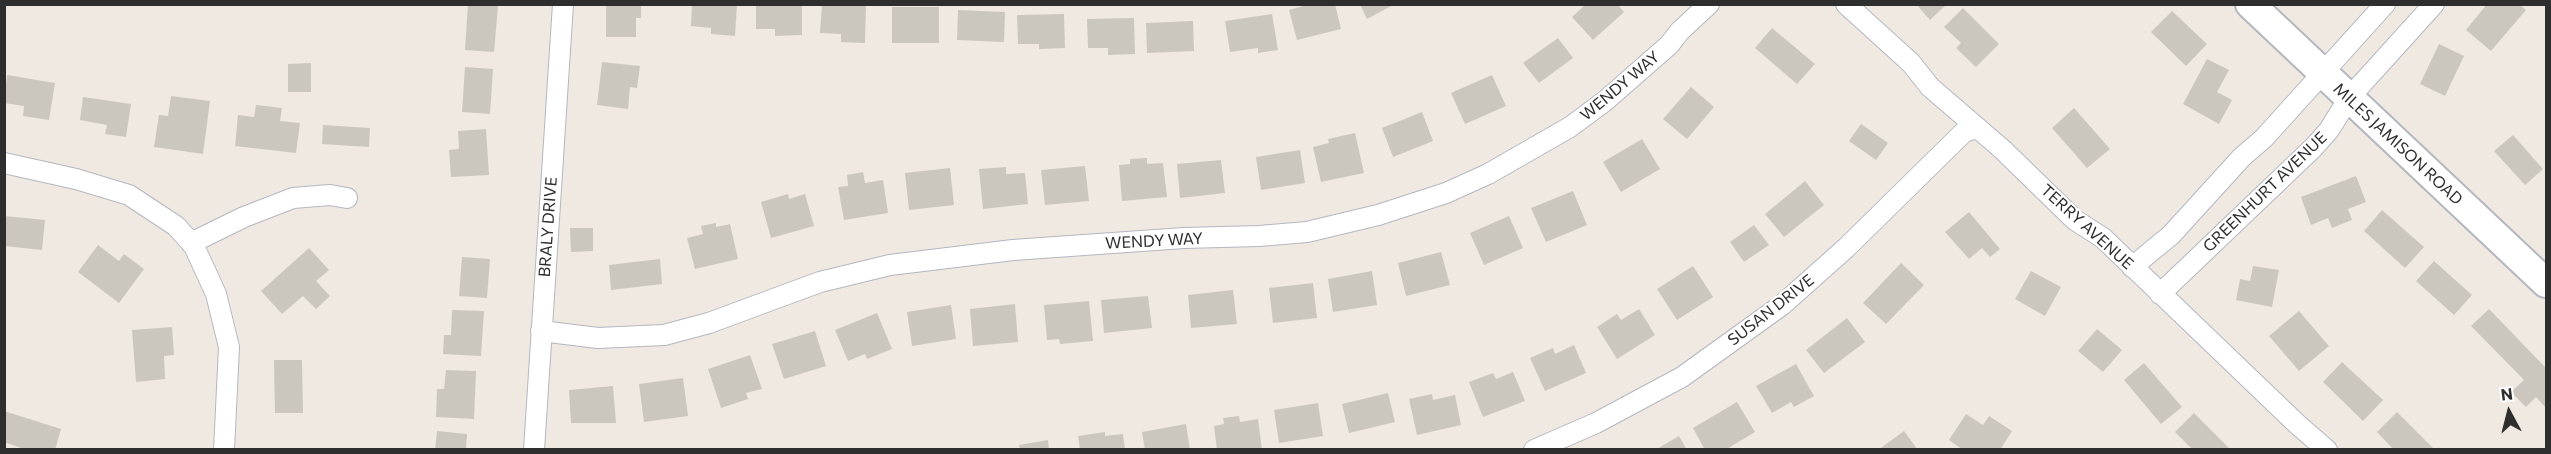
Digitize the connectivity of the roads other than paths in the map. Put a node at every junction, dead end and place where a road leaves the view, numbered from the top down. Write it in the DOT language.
graph roads {
  1 [pos="563,4"];
  2 [pos="1709,4"];
  3 [pos="1846,4"];
  4 [pos="2250,4"];
  5 [pos="2385,4"];
  6 [pos="2434,4"];
  7 [pos="2322,74"];
  8 [pos="2349,98"];
  9 [pos="1978,128"];
  10 [pos="4,163"];
  11 [pos="347,198"];
  12 [pos="191,243"];
  13 [pos="2132,267"];
  14 [pos="2547,283"];
  15 [pos="2160,294"];
  16 [pos="541,331"];
  17 [pos="224,450"];
  18 [pos="534,450"];
  19 [pos="1533,450"];
  20 [pos="2327,450"];
  1 -- 16 [label="street, BRALY DRIVE"];
  2 -- 16 [label="street, WENDY WAY"];
  3 -- 9 [label="street, TERRY AVENUE"];
  4 -- 7 [label="main road, MILES JAMISON ROAD"];
  5 -- 7 [label="street"];
  6 -- 8 [label="street, GREENHURT AVENUE"];
  7 -- 8 [label="main road, MILES JAMISON ROAD"];
  7 -- 13 [label="street"];
  8 -- 14 [label="main road, MILES JAMISON ROAD"];
  8 -- 15 [label="street, GREENHURT AVENUE"];
  9 -- 13 [label="street, TERRY AVENUE"];
  9 -- 19 [label="street, SUSAN DRIVE"];
  10 -- 12 [label="street"];
  11 -- 12 [label="street"];
  12 -- 17 [label="street"];
  13 -- 15 [label="street, TERRY AVENUE"];
  15 -- 20 [label="street, TERRY AVENUE"];
  16 -- 18 [label="street, BRALY DRIVE"];
}
